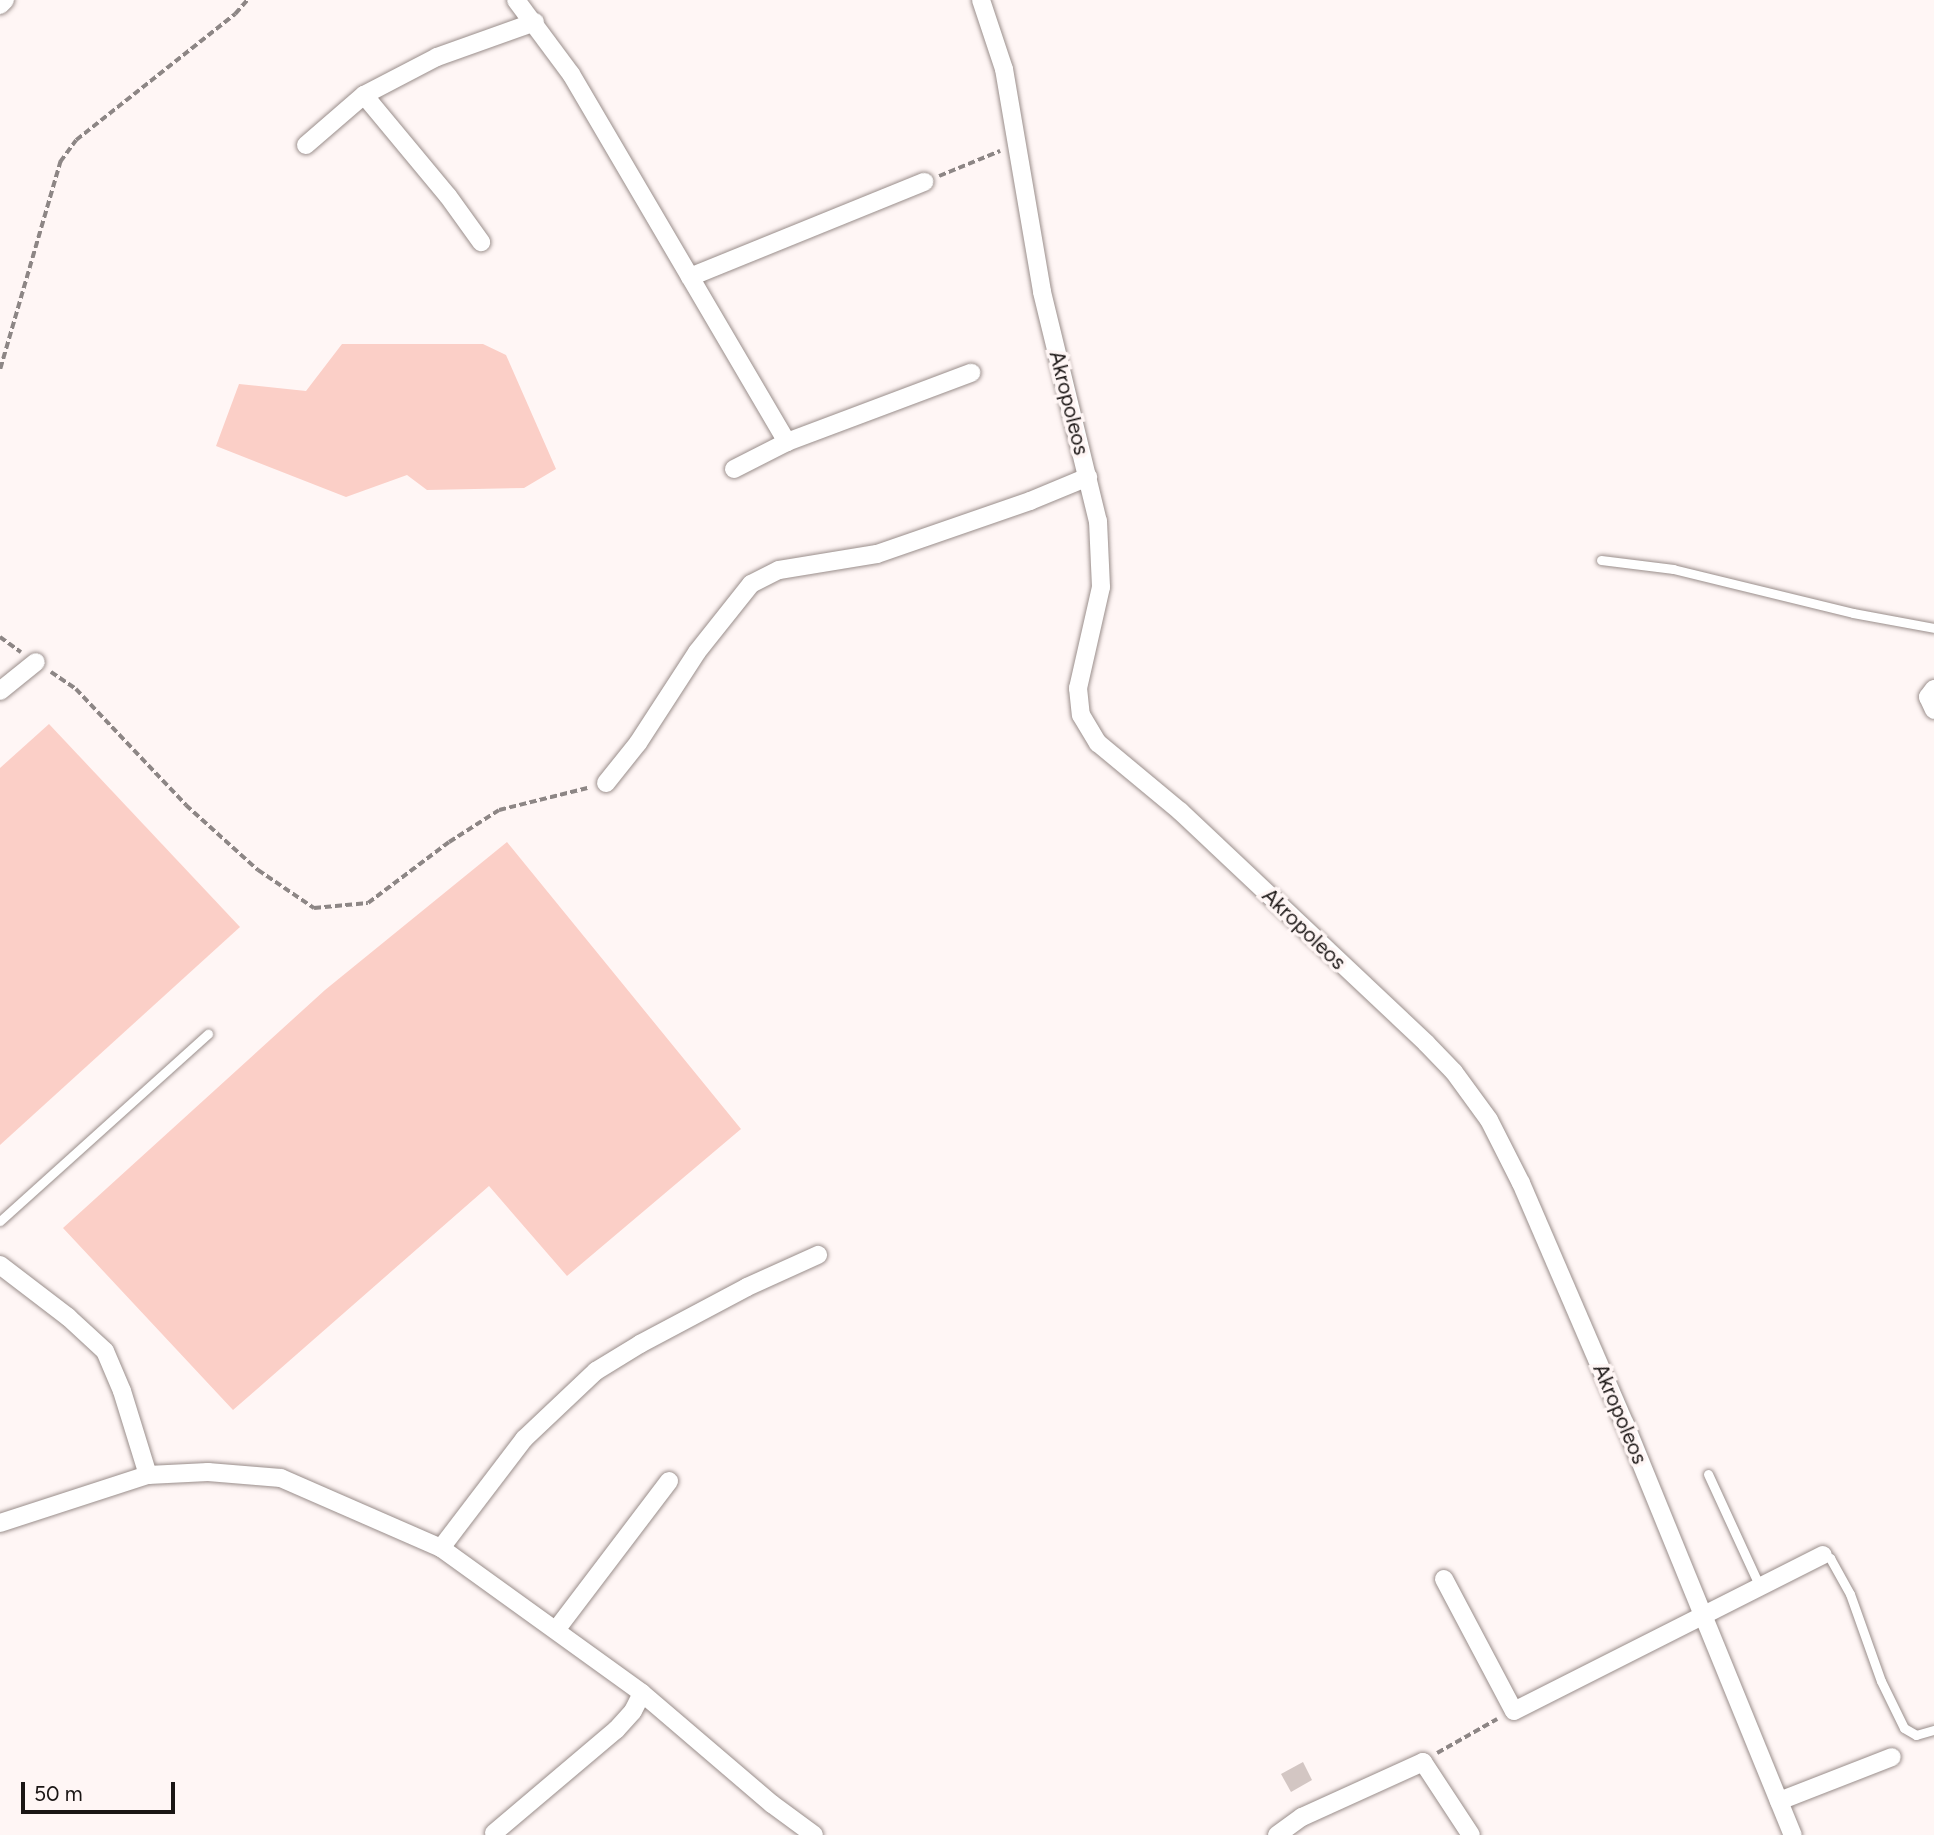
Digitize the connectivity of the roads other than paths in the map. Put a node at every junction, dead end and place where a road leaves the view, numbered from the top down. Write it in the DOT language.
graph roads {
  1 [pos="5,0"];
  2 [pos="516,0"];
  3 [pos="981,0"];
  4 [pos="0,5"];
  5 [pos="535,22"];
  6 [pos="364,95"];
  7 [pos="306,145"];
  8 [pos="924,182"];
  9 [pos="481,242"];
  10 [pos="690,277"];
  11 [pos="971,373"];
  12 [pos="787,442"];
  13 [pos="734,469"];
  14 [pos="1088,477"];
  15 [pos="1601,560"];
  16 [pos="1934,628"];
  17 [pos="36,662"];
  18 [pos="1934,689"];
  19 [pos="0,691"];
  20 [pos="1934,710"];
  21 [pos="606,783"];
  22 [pos="208,1034"];
  23 [pos="0,1222"];
  24 [pos="818,1255"];
  25 [pos="0,1265"];
  26 [pos="1709,1474"];
  27 [pos="148,1475"];
  28 [pos="669,1481"];
  29 [pos="0,1523"];
  30 [pos="441,1548"];
  31 [pos="1823,1555"];
  32 [pos="1444,1579"];
  33 [pos="1760,1587"];
  34 [pos="1705,1615"];
  35 [pos="556,1630"];
  36 [pos="642,1693"];
  37 [pos="1934,1730"];
  38 [pos="1892,1757"];
  39 [pos="1779,1801"];
  40 [pos="494,1833"];
  41 [pos="814,1835"];
  42 [pos="1277,1835"];
  43 [pos="1471,1835"];
  44 [pos="1793,1835"];
  1 -- 4 [label="street"];
  2 -- 5 [label="street"];
  3 -- 14 [label="street, Akropoleos"];
  5 -- 6 [label="street"];
  5 -- 10 [label="street"];
  6 -- 7 [label="street"];
  6 -- 9 [label="street"];
  8 -- 10 [label="street"];
  10 -- 12 [label="street"];
  11 -- 12 [label="street"];
  12 -- 13 [label="street"];
  14 -- 21 [label="street"];
  14 -- 34 [label="street, Akropoleos"];
  15 -- 16 [label="lane"];
  17 -- 19 [label="street"];
  18 -- 20 [label="street"];
  22 -- 23 [label="lane"];
  24 -- 30 [label="street"];
  25 -- 27 [label="street"];
  26 -- 33 [label="lane"];
  27 -- 29 [label="street"];
  27 -- 30 [label="street"];
  28 -- 35 [label="street"];
  30 -- 35 [label="street"];
  31 -- 33 [label="street"];
  31 -- 37 [label="lane"];
  32 -- 34 [label="street"];
  33 -- 34 [label="street"];
  34 -- 39 [label="street, Akropoleos"];
  35 -- 36 [label="street"];
  36 -- 40 [label="street"];
  36 -- 41 [label="street"];
  38 -- 39 [label="street"];
  39 -- 44 [label="street, Akropoleos"];
  42 -- 43 [label="street"];
}
